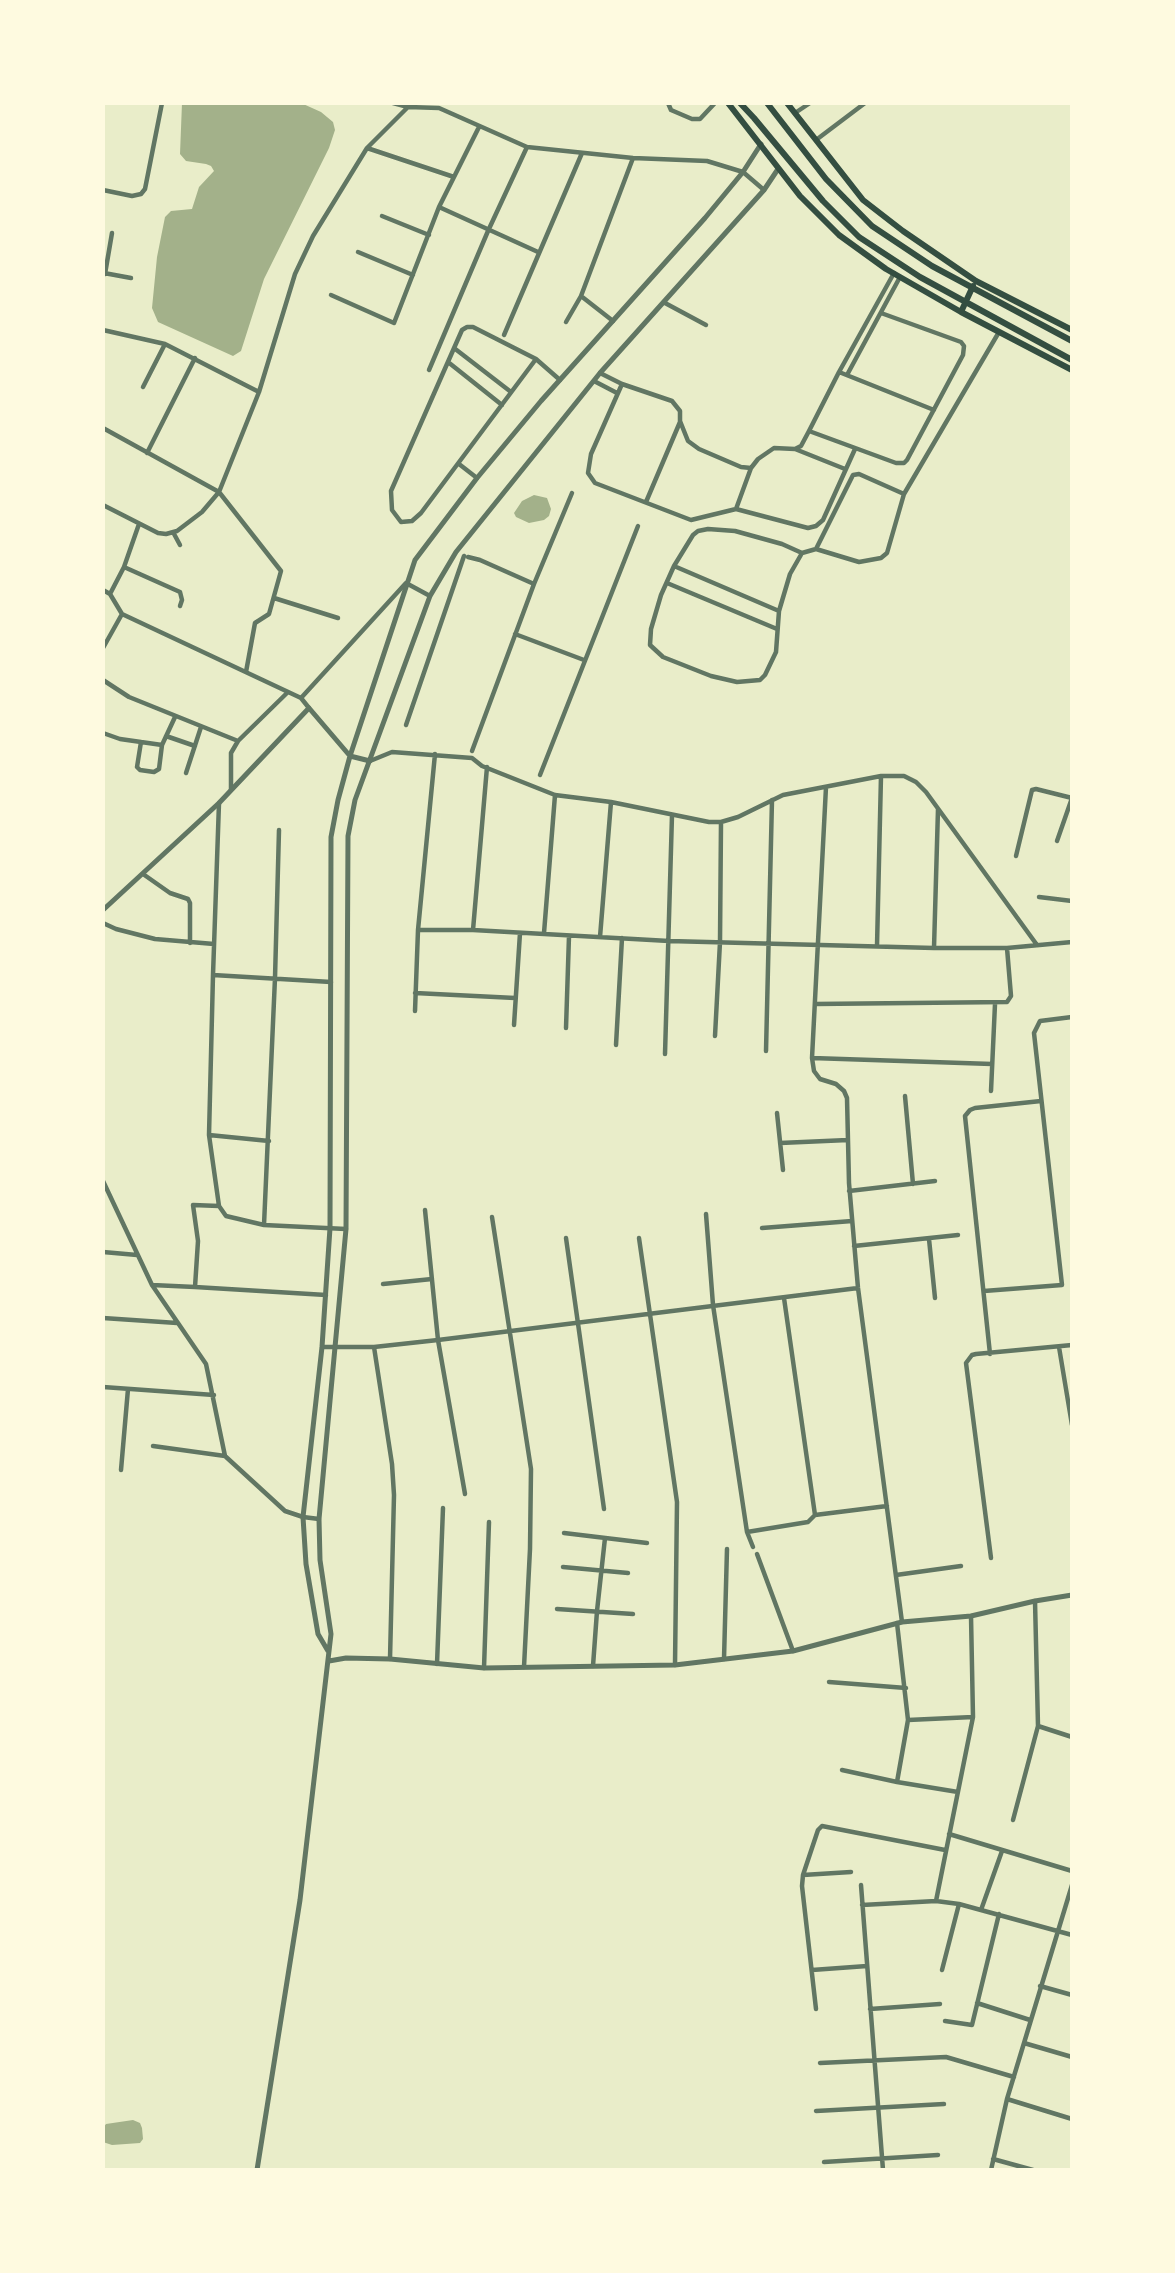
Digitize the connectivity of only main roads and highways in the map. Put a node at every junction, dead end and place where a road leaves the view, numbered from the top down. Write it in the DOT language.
graph roads {
  1 [pos="728,103"];
  2 [pos="740,103"];
  3 [pos="767,103"];
  4 [pos="786,103"];
  5 [pos="976,281"];
  6 [pos="961,312"];
  7 [pos="1072,330"];
  8 [pos="1072,341"];
  9 [pos="1072,360"];
  10 [pos="1072,370"];
  1 -- 6 [label="main road"];
  2 -- 9 [label="main road"];
  3 -- 8 [label="main road"];
  4 -- 5 [label="main road"];
  5 -- 6 [label="main road"];
  5 -- 7 [label="main road"];
  6 -- 10 [label="main road"];
}
